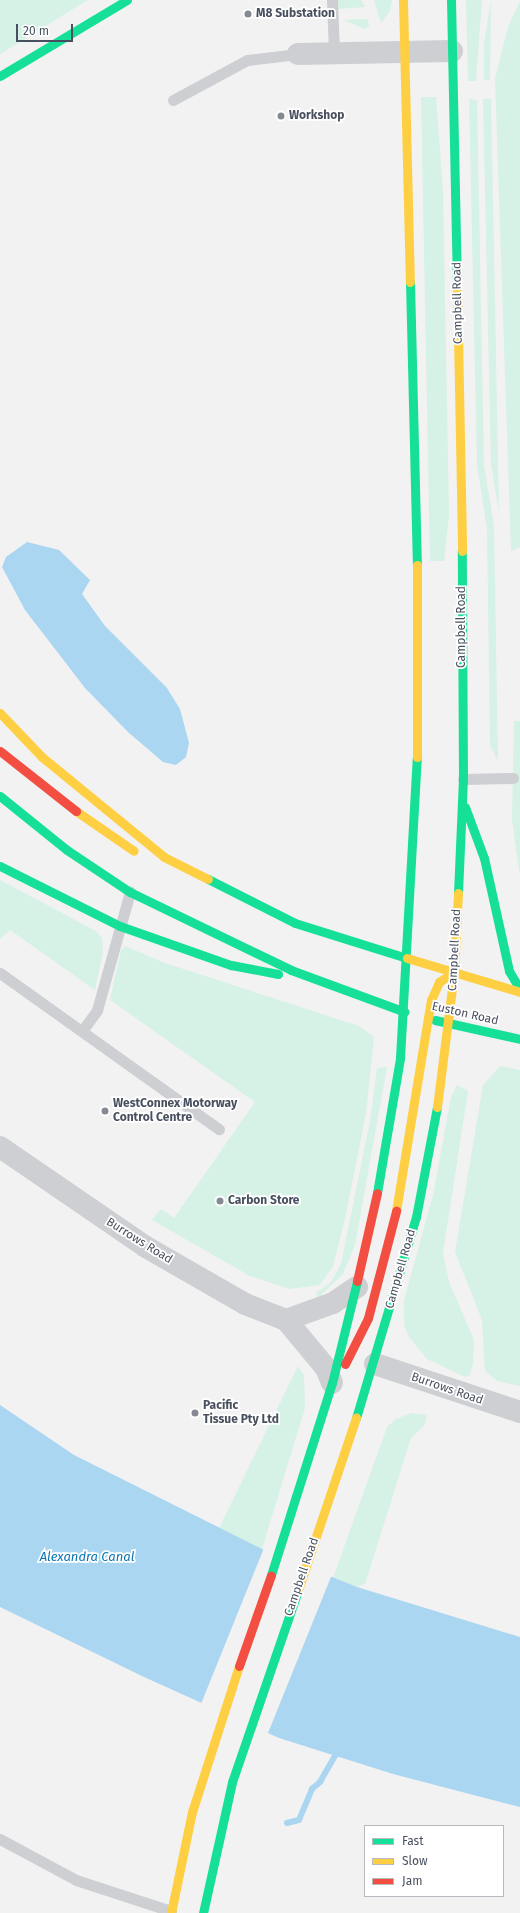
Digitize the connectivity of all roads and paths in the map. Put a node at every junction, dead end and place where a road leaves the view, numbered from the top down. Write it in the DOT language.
graph roads {
  1 [pos="126,0"];
  2 [pos="332,0"];
  3 [pos="403,0"];
  4 [pos="451,0"];
  5 [pos="452,50"];
  6 [pos="404,52"];
  7 [pos="334,53"];
  8 [pos="298,54"];
  9 [pos="0,76"];
  10 [pos="173,100"];
  11 [pos="0,713"];
  12 [pos="0,751"];
  13 [pos="463,778"];
  14 [pos="513,778"];
  15 [pos="0,796"];
  16 [pos="462,799"];
  17 [pos="141,855"];
  18 [pos="0,866"];
  19 [pos="130,892"];
  20 [pos="120,926"];
  21 [pos="367,957"];
  22 [pos="407,958"];
  23 [pos="454,972"];
  24 [pos="0,973"];
  25 [pos="327,984"];
  26 [pos="520,989"];
  27 [pos="520,992"];
  28 [pos="405,1012"];
  29 [pos="428,1018"];
  30 [pos="450,1023"];
  31 [pos="82,1032"];
  32 [pos="520,1039"];
  33 [pos="220,1129"];
  34 [pos="0,1147"];
  35 [pos="357,1287"];
  36 [pos="286,1320"];
  37 [pos="375,1364"];
  38 [pos="332,1383"];
  39 [pos="520,1412"];
  40 [pos="0,1839"];
  41 [pos="174,1912"];
  42 [pos="203,1913"];
  1 -- 9 [label="main road"];
  2 -- 7 [label="lane"];
  3 -- 6 [label="main road"];
  4 -- 5 [label="main road, Campbell Road"];
  5 -- 6 [label="street"];
  5 -- 13 [label="main road, Campbell Road"];
  6 -- 7 [label="street"];
  6 -- 22 [label="main road"];
  7 -- 8 [label="street"];
  8 -- 10 [label="lane"];
  11 -- 22 [label="main road"];
  12 -- 17 [label="main road"];
  13 -- 14 [label="lane"];
  13 -- 16 [label="main road, Campbell Road"];
  15 -- 19 [label="main road"];
  16 -- 23 [label="main road, Campbell Road"];
  16 -- 26 [label="main road"];
  18 -- 20 [label="main road"];
  19 -- 20 [label="lane"];
  19 -- 25 [label="main road"];
  20 -- 25 [label="main road"];
  20 -- 31 [label="lane"];
  21 -- 22 [label="main road"];
  22 -- 23 [label="main road"];
  22 -- 28 [label="main road"];
  23 -- 27 [label="main road"];
  23 -- 29 [label="main road"];
  23 -- 30 [label="main road, Campbell Road"];
  24 -- 31 [label="lane"];
  25 -- 28 [label="main road, Euston Road"];
  28 -- 29 [label="main road, Euston Road"];
  28 -- 35 [label="main road"];
  29 -- 30 [label="main road, Euston Road"];
  29 -- 38 [label="main road"];
  30 -- 32 [label="main road, Euston Road"];
  30 -- 37 [label="main road, Campbell Road"];
  31 -- 33 [label="lane"];
  34 -- 36 [label="street, Burrows Road"];
  35 -- 36 [label="street"];
  35 -- 38 [label="main road"];
  36 -- 38 [label="street, Burrows Road"];
  37 -- 39 [label="street, Burrows Road"];
  37 -- 42 [label="main road, Campbell Road"];
  38 -- 41 [label="main road"];
  40 -- 41 [label="lane"];
}
